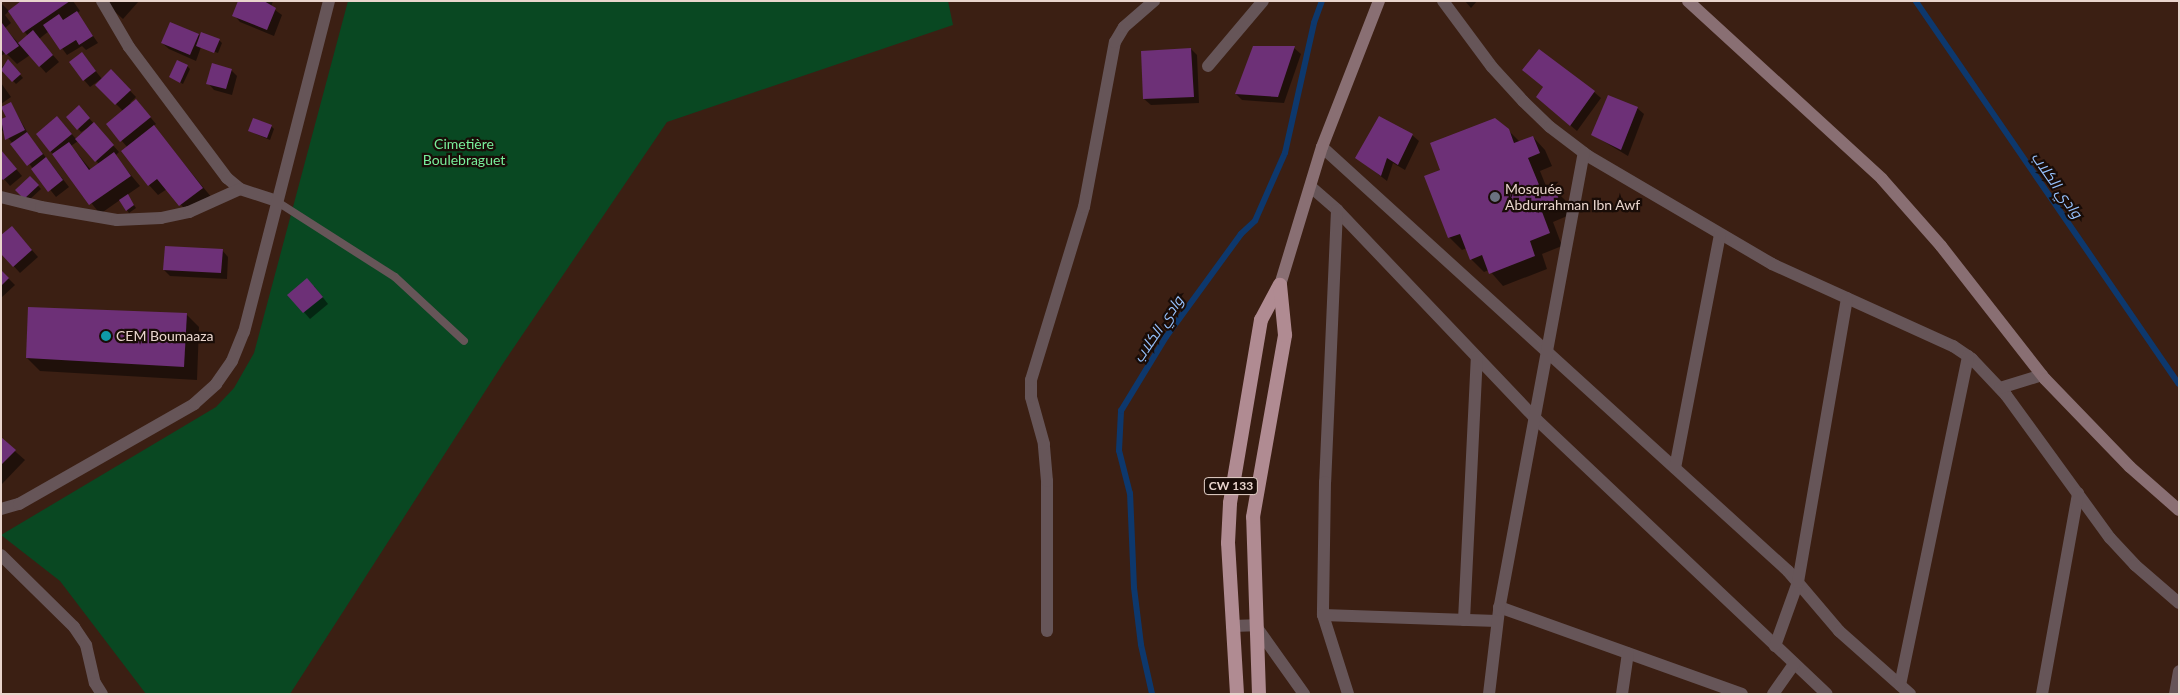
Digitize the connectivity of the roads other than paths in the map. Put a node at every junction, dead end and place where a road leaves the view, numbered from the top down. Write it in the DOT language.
graph roads {
  1 [pos="102,1"];
  2 [pos="329,1"];
  3 [pos="1154,1"];
  4 [pos="1263,1"];
  5 [pos="1379,1"];
  6 [pos="1444,1"];
  7 [pos="1688,1"];
  8 [pos="1208,66"];
  9 [pos="1322,147"];
  10 [pos="1584,153"];
  11 [pos="1311,187"];
  12 [pos="240,188"];
  13 [pos="1,197"];
  14 [pos="276,201"];
  15 [pos="1337,210"];
  16 [pos="1720,234"];
  17 [pos="1280,285"];
  18 [pos="1847,298"];
  19 [pos="464,341"];
  20 [pos="1546,351"];
  21 [pos="1968,356"];
  22 [pos="1477,357"];
  23 [pos="2042,375"];
  24 [pos="2000,388"];
  25 [pos="1536,420"];
  26 [pos="1675,468"];
  27 [pos="2078,493"];
  28 [pos="1,510"];
  29 [pos="2179,510"];
  30 [pos="1,555"];
  31 [pos="1798,582"];
  32 [pos="2179,603"];
  33 [pos="1499,607"];
  34 [pos="1323,615"];
  35 [pos="1464,620"];
  36 [pos="1498,621"];
  37 [pos="1255,625"];
  38 [pos="1232,626"];
  39 [pos="1047,631"];
  40 [pos="1774,646"];
  41 [pos="1628,653"];
  42 [pos="1794,664"];
  43 [pos="2179,671"];
  44 [pos="1905,689"];
  45 [pos="102,694"];
  46 [pos="1237,694"];
  47 [pos="1259,694"];
  48 [pos="1304,694"];
  49 [pos="1348,694"];
  50 [pos="1489,694"];
  51 [pos="1622,694"];
  52 [pos="1742,694"];
  53 [pos="1773,694"];
  54 [pos="1827,694"];
  55 [pos="2042,694"];
  56 [pos="2175,694"];
  1 -- 12 [label="street"];
  2 -- 14 [label="street"];
  3 -- 39 [label="street"];
  4 -- 8 [label="street"];
  5 -- 9 [label="main road, CW 133"];
  6 -- 10 [label="street"];
  7 -- 23 [label="main road"];
  9 -- 11 [label="main road, CW 133"];
  9 -- 20 [label="street"];
  10 -- 16 [label="street"];
  10 -- 20 [label="street"];
  11 -- 15 [label="street"];
  11 -- 17 [label="main road, CW 133"];
  12 -- 13 [label="street"];
  12 -- 14 [label="street"];
  14 -- 19 [label="lane"];
  14 -- 28 [label="street"];
  15 -- 22 [label="street"];
  15 -- 34 [label="street"];
  16 -- 18 [label="street"];
  16 -- 26 [label="street"];
  17 -- 37 [label="highway, CW 133"];
  17 -- 38 [label="highway, CW 133"];
  18 -- 21 [label="street"];
  18 -- 31 [label="street"];
  20 -- 25 [label="street"];
  20 -- 26 [label="street"];
  21 -- 24 [label="street"];
  21 -- 44 [label="street"];
  22 -- 25 [label="street"];
  22 -- 35 [label="street"];
  23 -- 24 [label="street"];
  23 -- 29 [label="main road"];
  24 -- 27 [label="street"];
  25 -- 33 [label="street"];
  25 -- 40 [label="street"];
  26 -- 31 [label="street"];
  27 -- 32 [label="street"];
  27 -- 55 [label="street"];
  30 -- 45 [label="street"];
  31 -- 40 [label="street"];
  31 -- 44 [label="street"];
  33 -- 36 [label="street"];
  33 -- 41 [label="street"];
  34 -- 35 [label="street"];
  34 -- 49 [label="street"];
  35 -- 36 [label="street"];
  36 -- 50 [label="street"];
  37 -- 38 [label="street"];
  37 -- 47 [label="highway, CW 133"];
  37 -- 48 [label="street"];
  38 -- 46 [label="highway, CW 133"];
  40 -- 42 [label="street"];
  41 -- 51 [label="street"];
  41 -- 52 [label="street"];
  42 -- 53 [label="street"];
  42 -- 54 [label="street"];
  43 -- 56 [label="street"];
}
